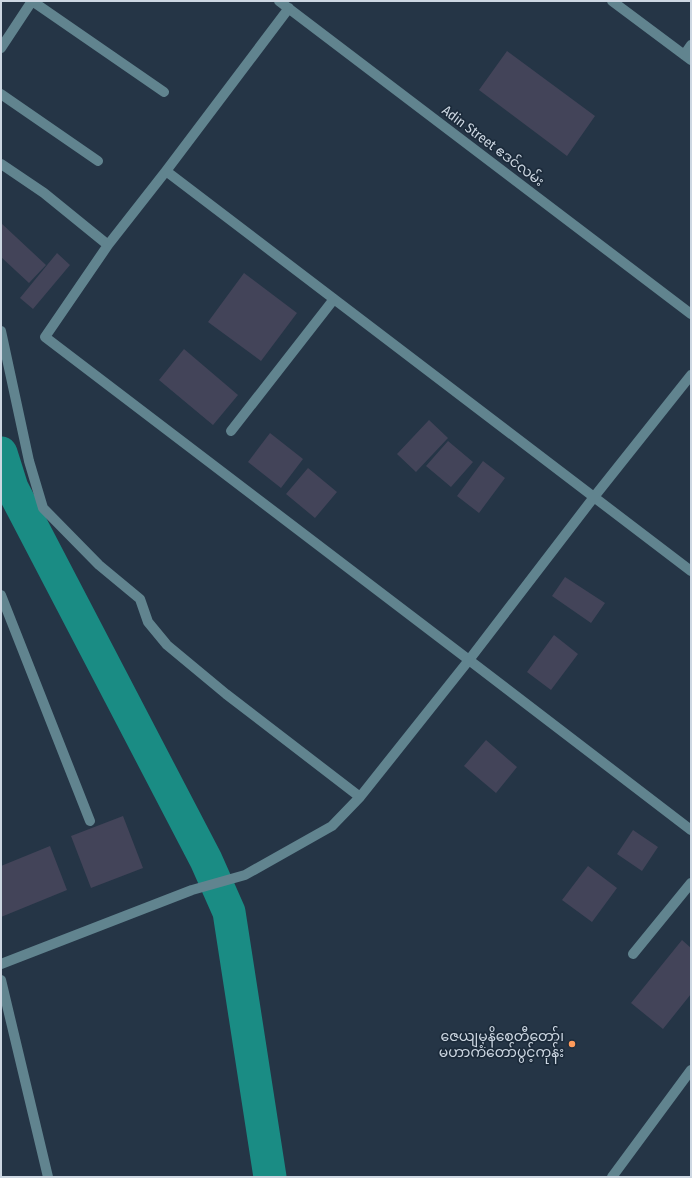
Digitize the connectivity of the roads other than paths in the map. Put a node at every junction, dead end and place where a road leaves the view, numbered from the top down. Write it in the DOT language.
graph roads {
  1 [pos="32,1"];
  2 [pos="279,1"];
  3 [pos="612,1"];
  4 [pos="288,8"];
  5 [pos="691,45"];
  6 [pos="1,48"];
  7 [pos="687,58"];
  8 [pos="164,92"];
  9 [pos="1,94"];
  10 [pos="98,161"];
  11 [pos="1,164"];
  12 [pos="166,171"];
  13 [pos="108,244"];
  14 [pos="334,299"];
  15 [pos="691,314"];
  16 [pos="1,331"];
  17 [pos="691,375"];
  18 [pos="231,431"];
  19 [pos="594,497"];
  20 [pos="691,571"];
  21 [pos="1,597"];
  22 [pos="469,660"];
  23 [pos="360,797"];
  24 [pos="90,821"];
  25 [pos="691,830"];
  26 [pos="691,883"];
  27 [pos="633,954"];
  28 [pos="1,964"];
  29 [pos="1,980"];
  30 [pos="691,1070"];
  31 [pos="48,1177"];
  32 [pos="612,1177"];
  1 -- 6 [label="street"];
  1 -- 8 [label="street"];
  2 -- 4 [label="street, Adin Street ဧဒင်လမ်း"];
  3 -- 7 [label="street"];
  4 -- 12 [label="street"];
  4 -- 15 [label="street, Adin Street ဧဒင်လမ်း"];
  5 -- 7 [label="street"];
  9 -- 10 [label="street"];
  11 -- 13 [label="street"];
  12 -- 13 [label="street"];
  12 -- 14 [label="street"];
  13 -- 22 [label="street"];
  14 -- 18 [label="street"];
  14 -- 19 [label="street"];
  16 -- 23 [label="street"];
  17 -- 19 [label="street"];
  19 -- 20 [label="street"];
  19 -- 22 [label="street"];
  21 -- 24 [label="street"];
  22 -- 23 [label="street"];
  22 -- 25 [label="street"];
  23 -- 28 [label="street"];
  26 -- 27 [label="street"];
  29 -- 31 [label="street"];
  30 -- 32 [label="street"];
}
